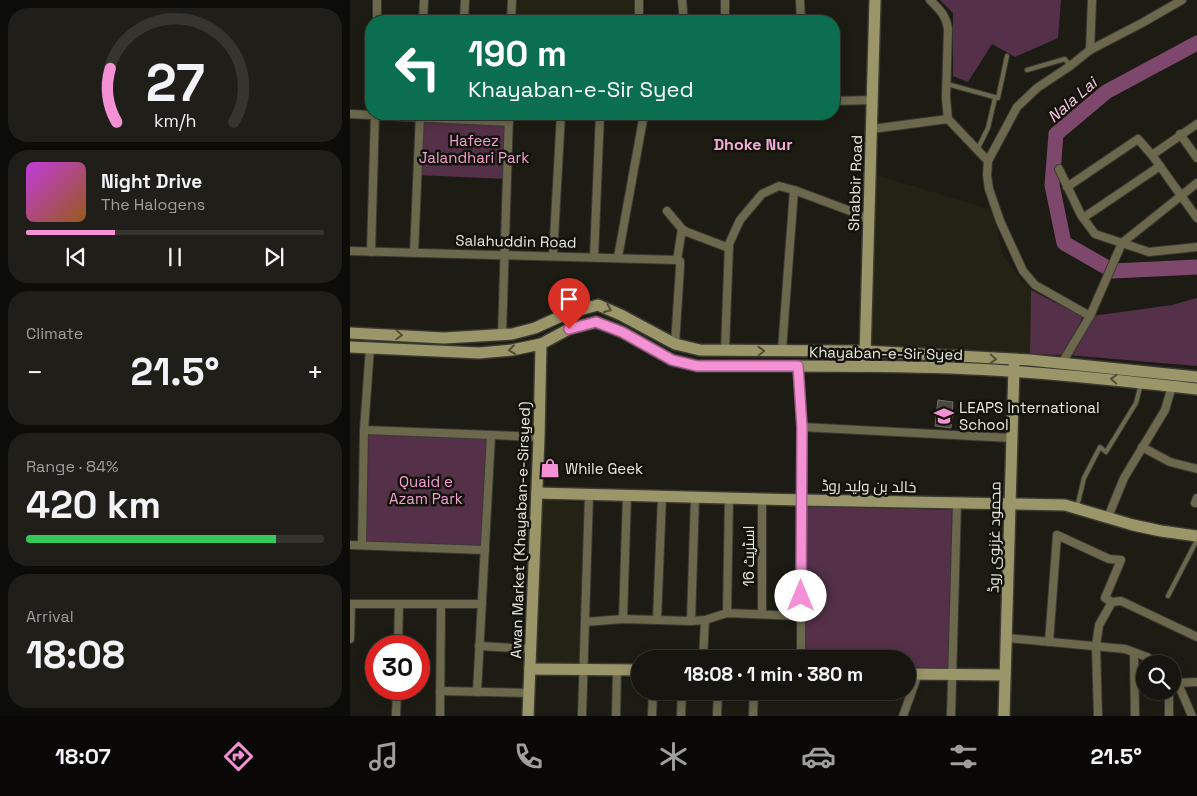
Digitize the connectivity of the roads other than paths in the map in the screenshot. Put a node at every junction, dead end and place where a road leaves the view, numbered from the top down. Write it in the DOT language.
graph roads {
  1 [pos="377,0"];
  2 [pos="424,0"];
  3 [pos="465,0"];
  4 [pos="512,0"];
  5 [pos="639,0"];
  6 [pos="682,0"];
  7 [pos="725,0"];
  8 [pos="800,0"];
  9 [pos="875,0"];
  10 [pos="930,0"];
  11 [pos="1092,0"];
  12 [pos="1182,0"];
  13 [pos="377,15"];
  14 [pos="423,15"];
  15 [pos="464,15"];
  16 [pos="511,15"];
  17 [pos="639,15"];
  18 [pos="683,15"];
  19 [pos="725,15"];
  20 [pos="801,15"];
  21 [pos="1090,50"];
  22 [pos="1007,56"];
  23 [pos="1070,66"];
  24 [pos="1027,70"];
  25 [pos="947,84"];
  26 [pos="995,98"];
  27 [pos="872,100"];
  28 [pos="840,101"];
  29 [pos="350,114"];
  30 [pos="365,114"];
  31 [pos="948,119"];
  32 [pos="375,120"];
  33 [pos="420,120"];
  34 [pos="509,120"];
  35 [pos="561,120"];
  36 [pos="600,120"];
  37 [pos="643,120"];
  38 [pos="1197,124"];
  39 [pos="872,129"];
  40 [pos="1180,134"];
  41 [pos="977,150"];
  42 [pos="1152,155"];
  43 [pos="1197,158"];
  44 [pos="988,161"];
  45 [pos="1160,166"];
  46 [pos="1059,169"];
  47 [pos="1197,183"];
  48 [pos="1067,187"];
  49 [pos="794,190"];
  50 [pos="1180,196"];
  51 [pos="667,211"];
  52 [pos="1083,218"];
  53 [pos="1197,218"];
  54 [pos="869,220"];
  55 [pos="682,229"];
  56 [pos="1121,247"];
  57 [pos="1197,247"];
  58 [pos="729,248"];
  59 [pos="350,251"];
  60 [pos="372,252"];
  61 [pos="414,252"];
  62 [pos="505,254"];
  63 [pos="553,256"];
  64 [pos="594,256"];
  65 [pos="618,257"];
  66 [pos="678,260"];
  67 [pos="1091,313"];
  68 [pos="350,333"];
  69 [pos="502,335"];
  70 [pos="541,344"];
  71 [pos="675,344"];
  72 [pos="350,347"];
  73 [pos="370,348"];
  74 [pos="782,350"];
  75 [pos="725,351"];
  76 [pos="865,351"];
  77 [pos="1014,360"];
  78 [pos="1062,363"];
  79 [pos="798,366"];
  80 [pos="865,366"];
  81 [pos="1013,372"];
  82 [pos="1197,377"];
  83 [pos="1141,382"];
  84 [pos="1172,386"];
  85 [pos="1197,388"];
  86 [pos="802,427"];
  87 [pos="364,430"];
  88 [pos="491,435"];
  89 [pos="540,437"];
  90 [pos="1011,438"];
  91 [pos="1142,447"];
  92 [pos="1197,468"];
  93 [pos="537,493"];
  94 [pos="589,494"];
  95 [pos="627,495"];
  96 [pos="662,496"];
  97 [pos="695,497"];
  98 [pos="729,498"];
  99 [pos="762,499"];
  100 [pos="801,500"];
  101 [pos="957,503"];
  102 [pos="1010,504"];
  103 [pos="1077,507"];
  104 [pos="1108,517"];
  105 [pos="1197,536"];
  106 [pos="1197,540"];
  107 [pos="350,545"];
  108 [pos="362,545"];
  109 [pos="485,550"];
  110 [pos="1168,596"];
  111 [pos="1112,602"];
  112 [pos="351,604"];
  113 [pos="400,604"];
  114 [pos="441,604"];
  115 [pos="482,604"];
  116 [pos="727,613"];
  117 [pos="762,614"];
  118 [pos="800,616"];
  119 [pos="623,619"];
  120 [pos="657,620"];
  121 [pos="705,620"];
  122 [pos="585,622"];
  123 [pos="691,622"];
  124 [pos="1197,627"];
  125 [pos="399,635"];
  126 [pos="1195,636"];
  127 [pos="1006,638"];
  128 [pos="350,639"];
  129 [pos="1049,642"];
  130 [pos="479,646"];
  131 [pos="1096,646"];
  132 [pos="530,649"];
  133 [pos="703,650"];
  134 [pos="801,650"];
  135 [pos="1134,652"];
  136 [pos="1141,655"];
  137 [pos="530,669"];
  138 [pos="584,670"];
  139 [pos="617,670"];
  140 [pos="631,670"];
  141 [pos="916,674"];
  142 [pos="953,674"];
  143 [pos="1005,675"];
  144 [pos="1181,681"];
  145 [pos="1197,682"];
  146 [pos="440,691"];
  147 [pos="477,692"];
  148 [pos="529,693"];
  149 [pos="1181,695"];
  150 [pos="397,700"];
  151 [pos="653,700"];
  152 [pos="682,700"];
  153 [pos="718,700"];
  154 [pos="754,700"];
  155 [pos="907,700"];
  156 [pos="1169,700"];
  157 [pos="396,716"];
  158 [pos="440,716"];
  159 [pos="528,716"];
  160 [pos="582,716"];
  161 [pos="616,716"];
  162 [pos="652,716"];
  163 [pos="682,716"];
  164 [pos="717,716"];
  165 [pos="753,716"];
  166 [pos="903,716"];
  167 [pos="951,716"];
  168 [pos="1004,716"];
  169 [pos="1098,716"];
  170 [pos="1135,716"];
  171 [pos="1168,716"];
  172 [pos="1192,716"];
  1 -- 13 [label="street"];
  2 -- 14 [label="street"];
  3 -- 15 [label="street"];
  4 -- 16 [label="street"];
  5 -- 17 [label="street"];
  6 -- 18 [label="street"];
  7 -- 19 [label="street"];
  8 -- 20 [label="street"];
  9 -- 27 [label="street, Shabbir Road"];
  10 -- 25 [label="street"];
  11 -- 21 [label="street"];
  12 -- 21 [label="street"];
  21 -- 23 [label="street"];
  22 -- 26 [label="lane"];
  23 -- 24 [label="lane"];
  23 -- 44 [label="street"];
  25 -- 26 [label="lane"];
  25 -- 31 [label="street"];
  26 -- 41 [label="lane"];
  27 -- 28 [label="street"];
  27 -- 39 [label="street, Shabbir Road"];
  29 -- 30 [label="street"];
  31 -- 39 [label="street"];
  31 -- 41 [label="street"];
  32 -- 60 [label="street"];
  33 -- 61 [label="street"];
  34 -- 62 [label="street"];
  35 -- 63 [label="street"];
  36 -- 64 [label="street"];
  37 -- 65 [label="street"];
  38 -- 40 [label="street"];
  39 -- 54 [label="street, Shabbir Road"];
  40 -- 42 [label="street"];
  40 -- 43 [label="street"];
  41 -- 44 [label="street"];
  42 -- 45 [label="street"];
  42 -- 48 [label="street"];
  44 -- 67 [label="street"];
  45 -- 50 [label="street"];
  45 -- 52 [label="street"];
  46 -- 48 [label="street"];
  47 -- 50 [label="street"];
  48 -- 52 [label="street"];
  49 -- 54 [label="street"];
  49 -- 58 [label="street"];
  49 -- 74 [label="street"];
  50 -- 53 [label="street"];
  50 -- 56 [label="street"];
  51 -- 55 [label="street"];
  52 -- 56 [label="street"];
  54 -- 76 [label="street, Shabbir Road"];
  55 -- 58 [label="street"];
  55 -- 66 [label="street"];
  56 -- 57 [label="street"];
  56 -- 67 [label="street"];
  58 -- 75 [label="street"];
  59 -- 60 [label="street, Salahuddin Road"];
  60 -- 61 [label="street, Salahuddin Road"];
  61 -- 62 [label="street, Salahuddin Road"];
  62 -- 63 [label="street, Salahuddin Road"];
  62 -- 69 [label="street"];
  63 -- 64 [label="street, Salahuddin Road"];
  64 -- 65 [label="street, Salahuddin Road"];
  65 -- 66 [label="street, Salahuddin Road"];
  66 -- 71 [label="street"];
  67 -- 78 [label="street"];
  68 -- 69 [label="street, Khayaban-e-Sir Syed, one-way"];
  69 -- 71 [label="street, Khayaban-e-Sir Syed, one-way"];
  70 -- 73 [label="street, Khayaban-e-Sir Syed, one-way"];
  70 -- 79 [label="street, Khayaban-e-Sir Syed"];
  70 -- 89 [label="street, Awan Market (Khayaban-e-Sirsyed)"];
  71 -- 75 [label="street, Khayaban-e-Sir Syed"];
  72 -- 73 [label="street, Khayaban-e-Sir Syed"];
  73 -- 87 [label="street"];
  75 -- 74 [label="street, Khayaban-e-Sir Syed, one-way"];
  74 -- 76 [label="street, Khayaban-e-Sir Syed"];
  76 -- 77 [label="street, Khayaban-e-Sir Syed, one-way"];
  76 -- 80 [label="street, Shabbir Road"];
  77 -- 78 [label="street, Khayaban-e-Sir Syed"];
  77 -- 81 [label="street, محمود غزنوی روڈ"];
  78 -- 82 [label="street, Khayaban-e-Sir Syed"];
  79 -- 80 [label="street, Khayaban-e-Sir Syed"];
  79 -- 86 [label="street"];
  80 -- 81 [label="street, Khayaban-e-Sir Syed"];
  83 -- 81 [label="street, Khayaban-e-Sir Syed, one-way"];
  81 -- 90 [label="street, محمود غزنوی روڈ"];
  83 -- 84 [label="street, Khayaban-e-Sir Syed"];
  83 -- 103 [label="lane"];
  84 -- 85 [label="street, Khayaban-e-Sir Syed"];
  84 -- 91 [label="street"];
  86 -- 90 [label="street"];
  86 -- 100 [label="street"];
  87 -- 88 [label="street"];
  87 -- 108 [label="street"];
  88 -- 89 [label="street"];
  88 -- 109 [label="street"];
  89 -- 93 [label="street, Awan Market (Khayaban-e-Sirsyed)"];
  90 -- 102 [label="street, محمود غزنوی روڈ"];
  91 -- 92 [label="street"];
  91 -- 104 [label="street"];
  93 -- 94 [label="street, خالد بن ولید روڈ"];
  93 -- 132 [label="street, Awan Market (Khayaban-e-Sirsyed)"];
  94 -- 95 [label="street, خالد بن ولید روڈ"];
  94 -- 122 [label="street"];
  95 -- 96 [label="street, خالد بن ولید روڈ"];
  95 -- 119 [label="street"];
  96 -- 97 [label="street, خالد بن ولید روڈ"];
  96 -- 120 [label="street"];
  97 -- 98 [label="street, خالد بن ولید روڈ"];
  97 -- 123 [label="street"];
  98 -- 99 [label="street, خالد بن ولید روڈ"];
  98 -- 116 [label="street"];
  99 -- 100 [label="street, خالد بن ولید روڈ"];
  99 -- 117 [label="street, اسٹریٹ 16"];
  100 -- 101 [label="street, خالد بن ولید روڈ"];
  100 -- 118 [label="street"];
  101 -- 102 [label="street, خالد بن ولید روڈ"];
  101 -- 142 [label="street"];
  102 -- 103 [label="street, خالد بن ولید روڈ"];
  102 -- 127 [label="street, محمود غزنوی روڈ"];
  103 -- 104 [label="street, خالد بن ولید روڈ"];
  104 -- 105 [label="street, خالد بن ولید روڈ"];
  106 -- 110 [label="lane"];
  107 -- 108 [label="street"];
  108 -- 109 [label="street"];
  109 -- 115 [label="street"];
  111 -- 126 [label="street"];
  111 -- 129 [label="street"];
  111 -- 131 [label="street"];
  112 -- 113 [label="street"];
  112 -- 128 [label="street"];
  113 -- 114 [label="street"];
  113 -- 125 [label="street"];
  114 -- 115 [label="street"];
  114 -- 146 [label="street"];
  115 -- 130 [label="street"];
  116 -- 117 [label="street"];
  116 -- 121 [label="street"];
  117 -- 118 [label="street"];
  118 -- 134 [label="street"];
  119 -- 120 [label="street"];
  119 -- 122 [label="street"];
  120 -- 123 [label="street"];
  121 -- 123 [label="street"];
  121 -- 133 [label="street"];
  122 -- 138 [label="street"];
  124 -- 126 [label="street"];
  127 -- 129 [label="street"];
  127 -- 143 [label="street, محمود غزنوی روڈ"];
  129 -- 131 [label="street"];
  130 -- 132 [label="street"];
  130 -- 147 [label="street"];
  131 -- 135 [label="street"];
  131 -- 169 [label="street"];
  132 -- 137 [label="street, Awan Market (Khayaban-e-Sirsyed)"];
  135 -- 136 [label="street"];
  135 -- 170 [label="street"];
  137 -- 138 [label="street"];
  137 -- 148 [label="street, Awan Market (Khayaban-e-Sirsyed)"];
  138 -- 139 [label="street"];
  138 -- 160 [label="street"];
  139 -- 140 [label="street"];
  139 -- 161 [label="street"];
  141 -- 142 [label="street"];
  142 -- 143 [label="street"];
  142 -- 167 [label="street"];
  143 -- 168 [label="street, محمود غزنوی روڈ"];
  144 -- 145 [label="street"];
  146 -- 147 [label="street"];
  146 -- 158 [label="street"];
  147 -- 148 [label="street"];
  148 -- 159 [label="street, Awan Market (Khayaban-e-Sirsyed)"];
  149 -- 172 [label="street"];
  150 -- 157 [label="street"];
  151 -- 162 [label="street"];
  152 -- 163 [label="street"];
  153 -- 164 [label="street"];
  154 -- 165 [label="street"];
  155 -- 166 [label="street"];
  156 -- 171 [label="street"];
}
